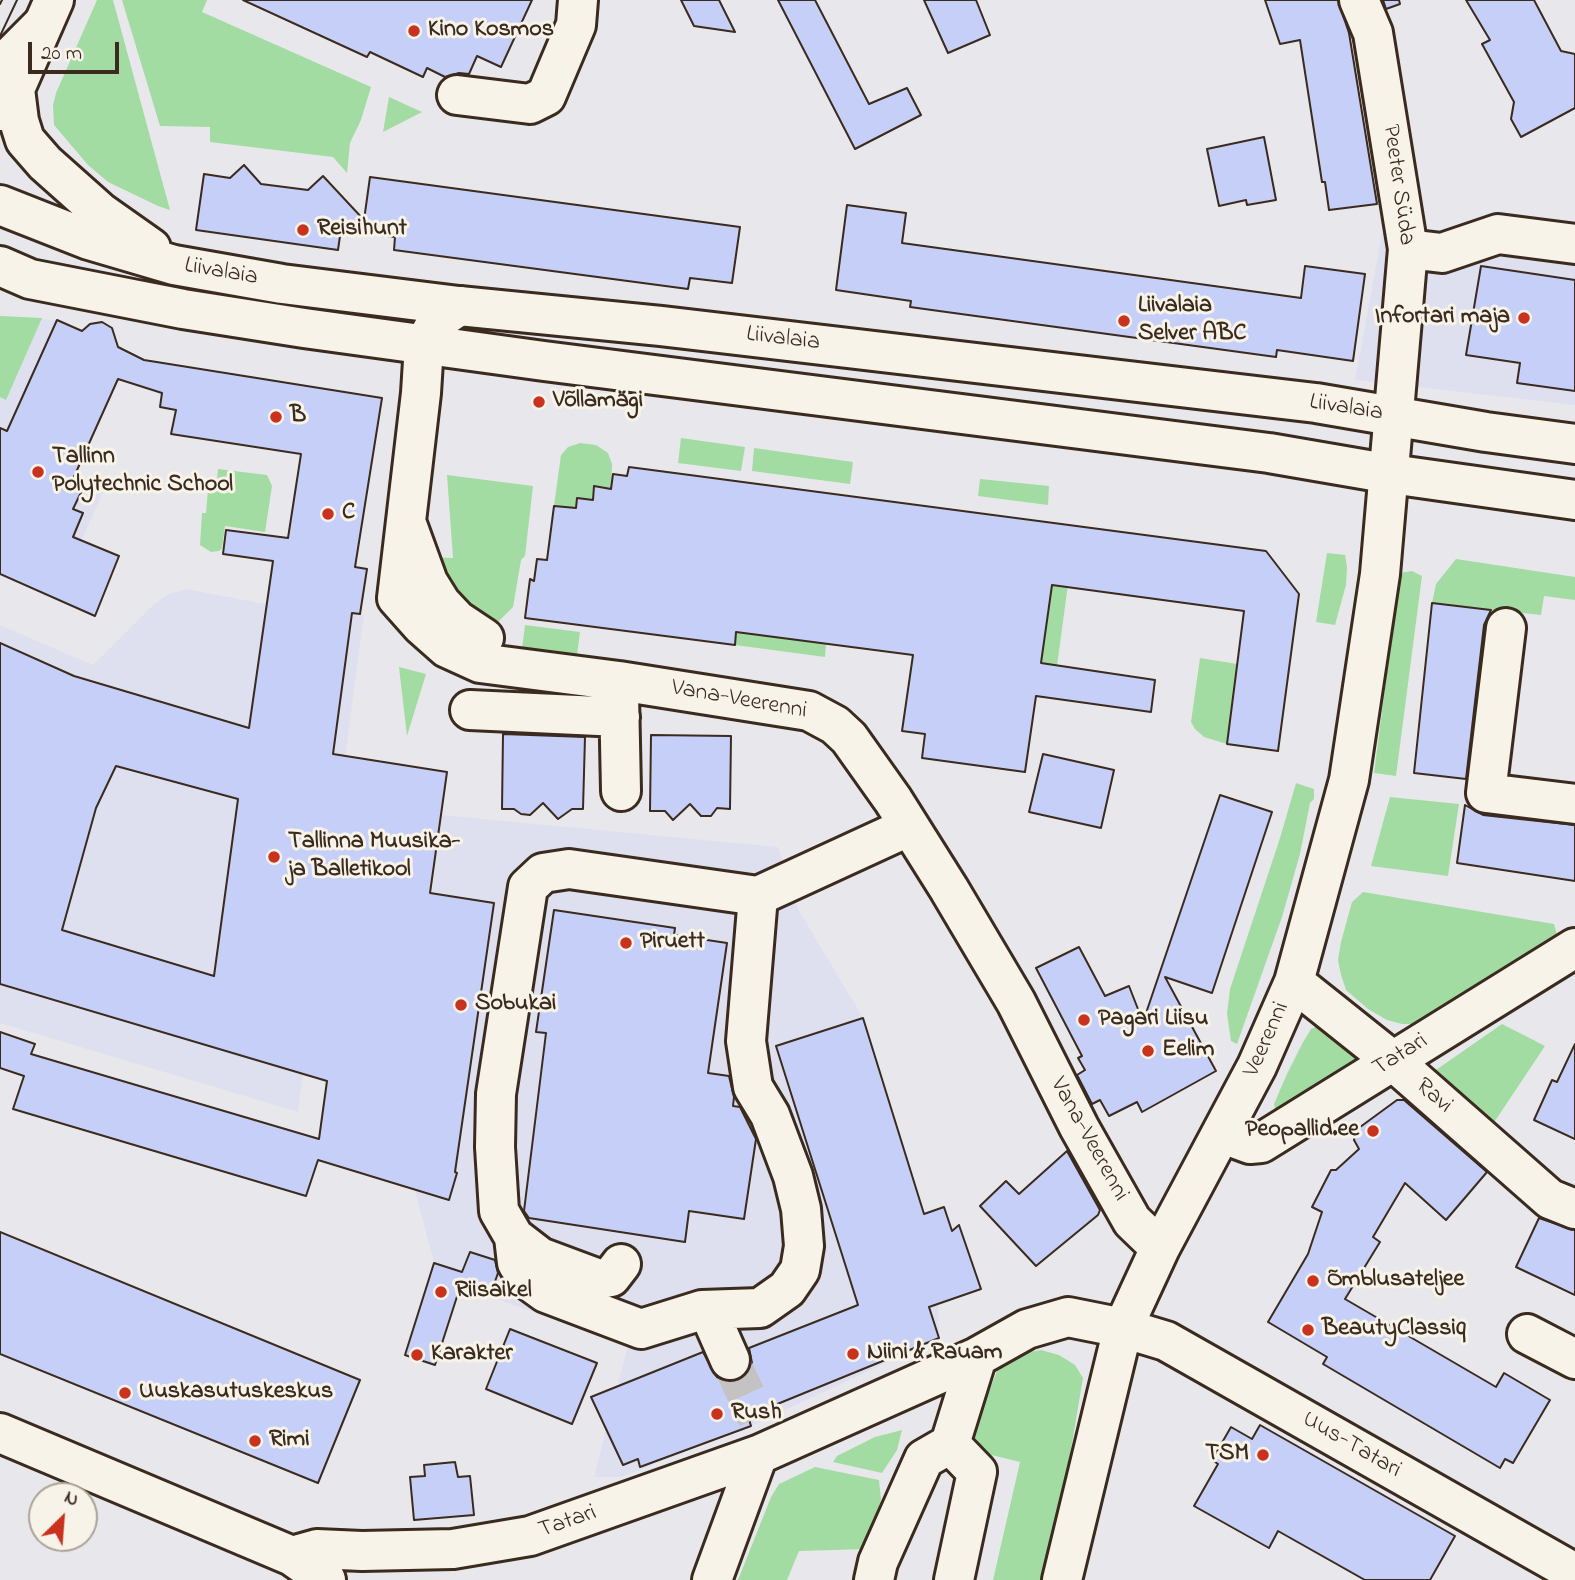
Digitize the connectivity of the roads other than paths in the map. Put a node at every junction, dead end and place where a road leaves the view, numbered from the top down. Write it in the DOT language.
graph roads {
  1 [pos="578,0"];
  2 [pos="1359,0"];
  3 [pos="49,11"];
  4 [pos="5,90"];
  5 [pos="457,95"];
  6 [pos="0,205"];
  7 [pos="1575,244"];
  8 [pos="1409,249"];
  9 [pos="174,265"];
  10 [pos="10,275"];
  11 [pos="459,306"];
  12 [pos="424,345"];
  13 [pos="1394,416"];
  14 [pos="1575,444"];
  15 [pos="1391,474"];
  16 [pos="1575,500"];
  17 [pos="406,521"];
  18 [pos="1506,628"];
  19 [pos="484,638"];
  20 [pos="620,699"];
  21 [pos="470,710"];
  22 [pos="621,791"];
  23 [pos="1575,804"];
  24 [pos="908,827"];
  25 [pos="758,895"];
  26 [pos="1575,947"];
  27 [pos="1293,982"];
  28 [pos="1393,1061"];
  29 [pos="1223,1134"];
  30 [pos="1575,1209"];
  31 [pos="514,1237"];
  32 [pos="1160,1248"];
  33 [pos="621,1264"];
  34 [pos="708,1310"];
  35 [pos="1123,1328"];
  36 [pos="1527,1335"];
  37 [pos="978,1357"];
  38 [pos="1575,1359"];
  39 [pos="730,1360"];
  40 [pos="0,1433"];
  41 [pos="950,1444"];
  42 [pos="758,1455"];
  43 [pos="292,1556"];
  44 [pos="1575,1573"];
  45 [pos="326,1580"];
  46 [pos="712,1580"];
  47 [pos="874,1580"];
  48 [pos="954,1580"];
  49 [pos="1062,1580"];
  1 -- 5 [label="street"];
  2 -- 8 [label="street, Peeter Süda"];
  3 -- 4 [label="street"];
  4 -- 9 [label="street"];
  6 -- 9 [label="street, Liivalaia"];
  7 -- 8 [label="street"];
  8 -- 13 [label="street, Peeter Süda"];
  9 -- 11 [label="street, Liivalaia"];
  10 -- 12 [label="street, Liivalaia"];
  11 -- 12 [label="street, Vana-Veerenni"];
  11 -- 13 [label="street, Liivalaia"];
  12 -- 15 [label="street, Liivalaia"];
  12 -- 17 [label="street, Vana-Veerenni"];
  13 -- 14 [label="street, Liivalaia"];
  13 -- 15 [label="street, Peeter Süda"];
  15 -- 16 [label="street, Liivalaia"];
  15 -- 27 [label="street, Veerenni"];
  17 -- 19 [label="street"];
  17 -- 20 [label="street, Vana-Veerenni"];
  18 -- 23 [label="street"];
  20 -- 21 [label="street"];
  20 -- 22 [label="street"];
  20 -- 24 [label="street, Vana-Veerenni"];
  24 -- 25 [label="street"];
  24 -- 32 [label="street, Vana-Veerenni"];
  25 -- 31 [label="street"];
  25 -- 34 [label="street"];
  26 -- 28 [label="street, Tatari"];
  27 -- 28 [label="street, Ravi"];
  27 -- 29 [label="street, Veerenni"];
  28 -- 29 [label="street, Tatari"];
  28 -- 30 [label="street, Ravi"];
  29 -- 32 [label="street, Veerenni"];
  31 -- 33 [label="street"];
  31 -- 34 [label="street"];
  32 -- 35 [label="street, Veerenni"];
  34 -- 39 [label="street"];
  35 -- 37 [label="street, Tatari"];
  35 -- 44 [label="street, Uus-Tatari"];
  35 -- 49 [label="street, Veerenni"];
  36 -- 38 [label="street"];
  37 -- 41 [label="street"];
  37 -- 42 [label="street, Tatari"];
  40 -- 43 [label="street"];
  41 -- 47 [label="street"];
  41 -- 48 [label="street"];
  42 -- 43 [label="street, Tatari"];
  42 -- 46 [label="street"];
  43 -- 45 [label="street"];
}
